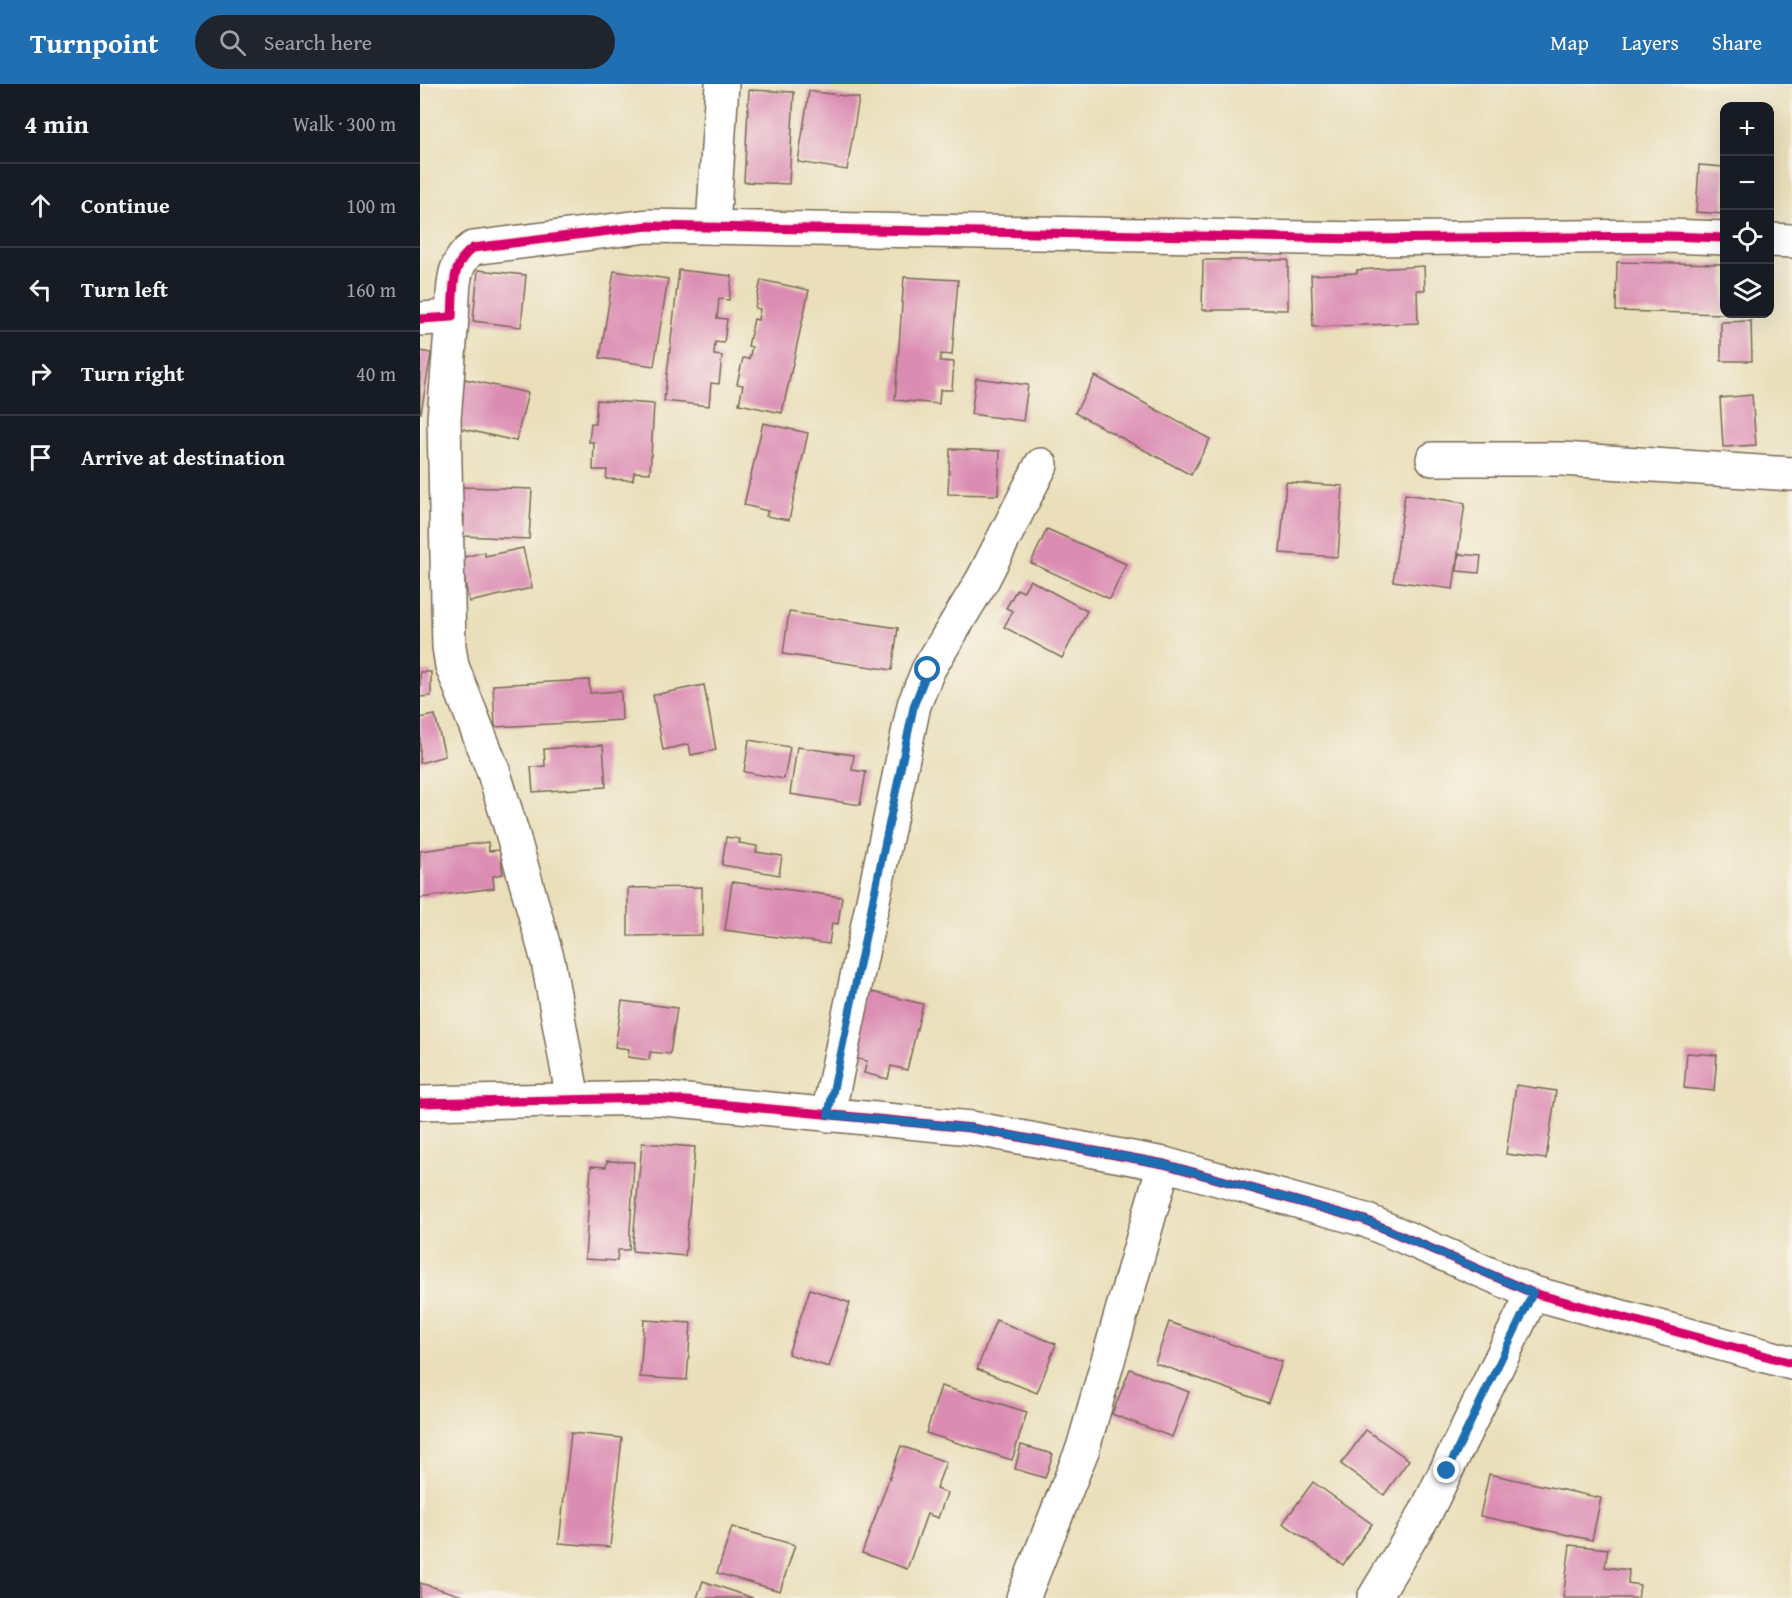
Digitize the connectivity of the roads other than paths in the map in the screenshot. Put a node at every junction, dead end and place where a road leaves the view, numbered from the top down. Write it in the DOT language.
graph roads {
  1 [pos="722,84"];
  2 [pos="713,227"];
  3 [pos="1720,238"];
  4 [pos="1774,240"];
  5 [pos="1792,241"];
  6 [pos="436,318"];
  7 [pos="1433,459"];
  8 [pos="1041,465"];
  9 [pos="1792,474"];
  10 [pos="573,1100"];
  11 [pos="420,1103"];
  12 [pos="828,1115"];
  13 [pos="1164,1164"];
  14 [pos="1533,1293"];
  15 [pos="1792,1363"];
  16 [pos="1023,1598"];
  17 [pos="1374,1598"];
  1 -- 2 [label="street"];
  2 -- 3 [label="street"];
  2 -- 6 [label="street"];
  4 -- 5 [label="street"];
  6 -- 10 [label="street"];
  7 -- 9 [label="street"];
  8 -- 12 [label="street"];
  10 -- 11 [label="street"];
  10 -- 12 [label="street"];
  12 -- 13 [label="street"];
  13 -- 14 [label="street"];
  13 -- 16 [label="street"];
  14 -- 15 [label="street"];
  14 -- 17 [label="street"];
}
